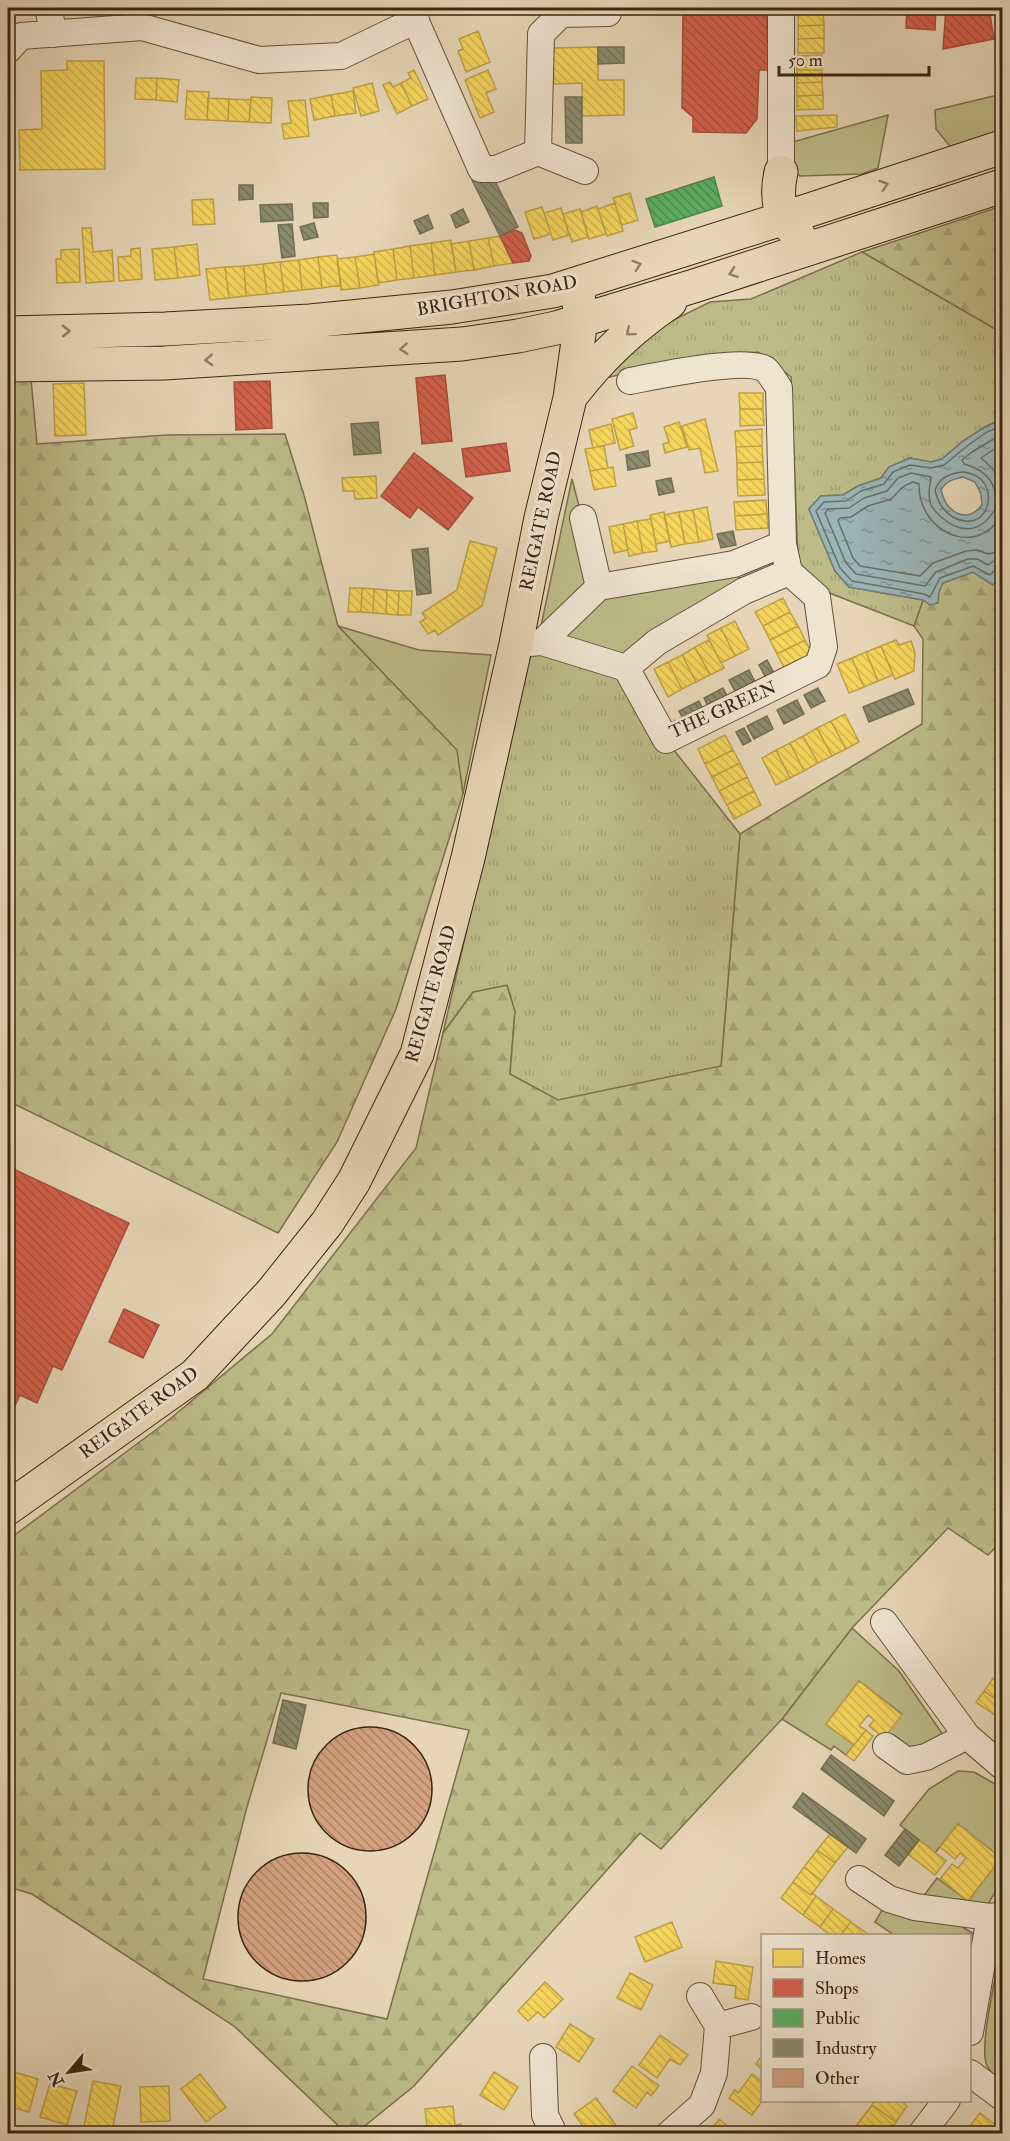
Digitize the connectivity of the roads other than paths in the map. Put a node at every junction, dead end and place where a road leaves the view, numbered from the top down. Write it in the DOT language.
graph roads {
  1 [pos="48,8"];
  2 [pos="781,8"];
  3 [pos="413,14"];
  4 [pos="608,14"];
  5 [pos="54,34"];
  6 [pos="12,39"];
  7 [pos="1002,147"];
  8 [pos="538,152"];
  9 [pos="585,171"];
  10 [pos="781,172"];
  11 [pos="1002,186"];
  12 [pos="847,197"];
  13 [pos="785,218"];
  14 [pos="818,245"];
  15 [pos="694,286"];
  16 [pos="567,287"];
  17 [pos="581,320"];
  18 [pos="8,333"];
  19 [pos="518,336"];
  20 [pos="8,364"];
  21 [pos="630,381"];
  22 [pos="570,398"];
  23 [pos="583,518"];
  24 [pos="783,544"];
  25 [pos="734,564"];
  26 [pos="789,572"];
  27 [pos="600,587"];
  28 [pos="744,591"];
  29 [pos="529,643"];
  30 [pos="626,668"];
  31 [pos="8,1508"];
  32 [pos="884,1622"];
  33 [pos="968,1736"];
  34 [pos="886,1746"];
  35 [pos="1002,1764"];
  36 [pos="859,1879"];
  37 [pos="996,1916"];
  38 [pos="700,1996"];
  39 [pos="751,2017"];
  40 [pos="971,2023"];
  41 [pos="718,2026"];
  42 [pos="543,2057"];
  43 [pos="971,2074"];
  44 [pos="1002,2097"];
  45 [pos="945,2102"];
  46 [pos="554,2133"];
  47 [pos="669,2133"];
  48 [pos="921,2133"];
  1 -- 5 [label="street"];
  2 -- 10 [label="street"];
  3 -- 5 [label="street"];
  3 -- 8 [label="street"];
  4 -- 8 [label="street"];
  5 -- 6 [label="street"];
  12 -- 7 [label="highway, BRIGHTON ROAD, one-way"];
  8 -- 9 [label="street"];
  10 -- 12 [label="highway"];
  10 -- 13 [label="highway"];
  11 -- 14 [label="highway, BRIGHTON ROAD"];
  12 -- 13 [label="highway, BRIGHTON ROAD"];
  13 -- 14 [label="highway"];
  16 -- 13 [label="highway, BRIGHTON ROAD, one-way"];
  14 -- 15 [label="highway, BRIGHTON ROAD, one-way"];
  15 -- 17 [label="highway, BRIGHTON ROAD"];
  15 -- 22 [label="highway, one-way"];
  16 -- 17 [label="highway"];
  18 -- 16 [label="highway, BRIGHTON ROAD, one-way"];
  17 -- 19 [label="highway, BRIGHTON ROAD"];
  17 -- 22 [label="highway, REIGATE ROAD"];
  19 -- 20 [label="highway, BRIGHTON ROAD, one-way"];
  19 -- 22 [label="highway"];
  21 -- 24 [label="street"];
  22 -- 29 [label="highway, REIGATE ROAD"];
  23 -- 27 [label="street"];
  24 -- 25 [label="street"];
  24 -- 26 [label="street"];
  25 -- 27 [label="street"];
  25 -- 28 [label="street"];
  26 -- 28 [label="street"];
  26 -- 30 [label="street, THE GREEN"];
  27 -- 29 [label="street"];
  28 -- 30 [label="street"];
  29 -- 30 [label="street"];
  29 -- 31 [label="highway, REIGATE ROAD"];
  32 -- 33 [label="street"];
  33 -- 34 [label="street"];
  33 -- 35 [label="street"];
  36 -- 37 [label="street"];
  37 -- 40 [label="street"];
  38 -- 41 [label="street"];
  39 -- 41 [label="street"];
  41 -- 47 [label="street"];
  42 -- 46 [label="street"];
  43 -- 44 [label="street"];
  45 -- 48 [label="street"];
}
